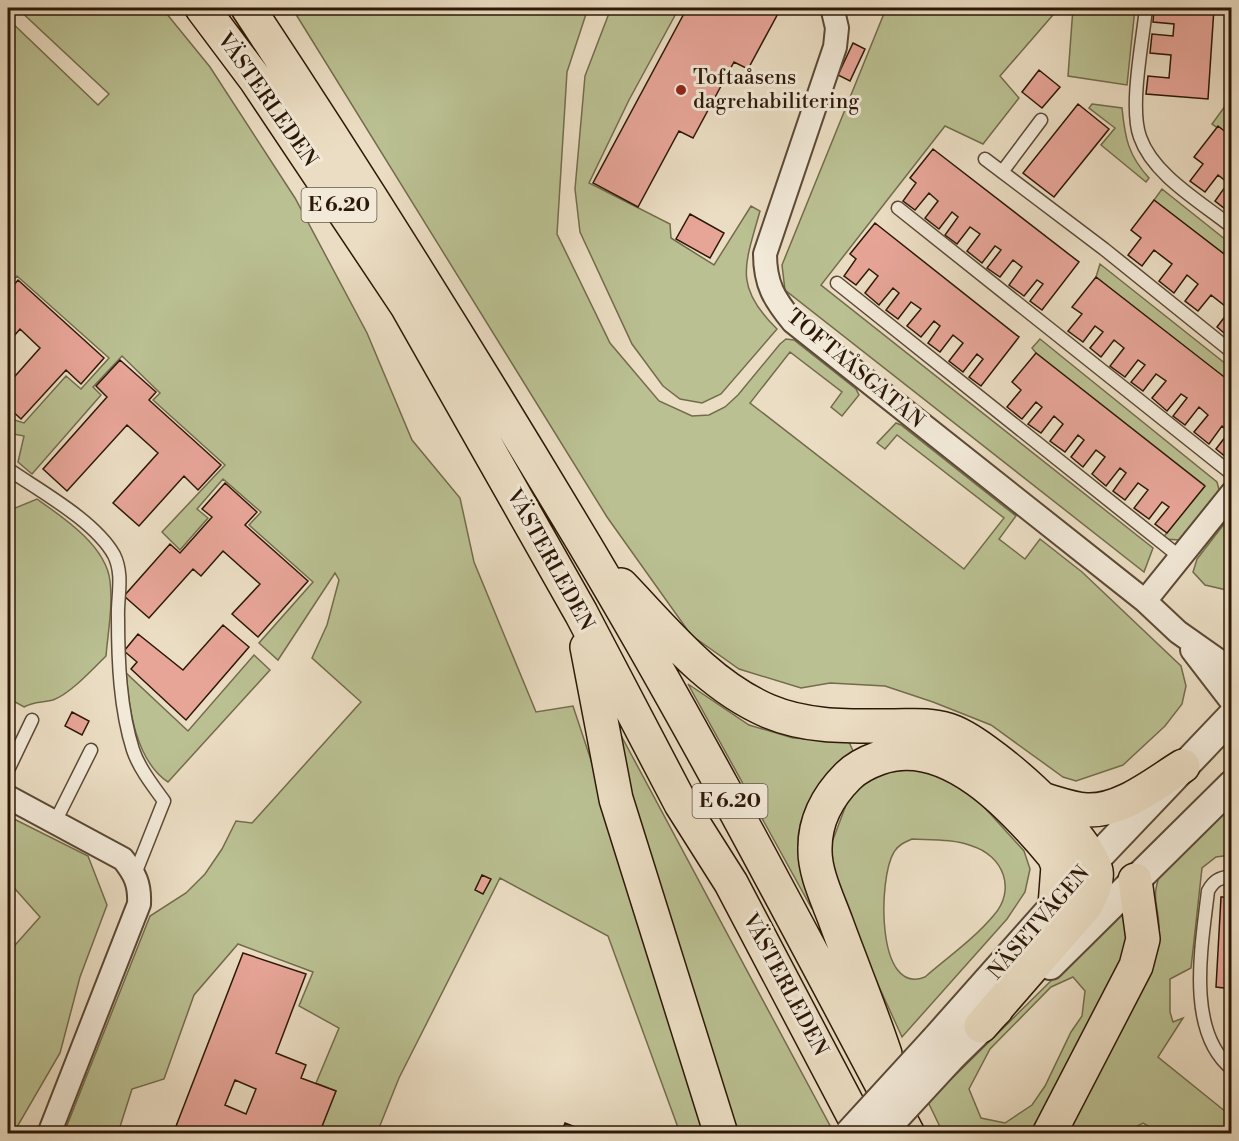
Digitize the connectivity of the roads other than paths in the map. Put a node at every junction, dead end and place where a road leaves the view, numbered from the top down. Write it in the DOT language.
graph roads {
  1 [pos="202,8"];
  2 [pos="248,8"];
  3 [pos="1146,8"];
  4 [pos="833,11"];
  5 [pos="1041,120"];
  6 [pos="985,159"];
  7 [pos="1002,172"];
  8 [pos="898,208"];
  9 [pos="1232,227"];
  10 [pos="837,282"];
  11 [pos="1232,352"];
  12 [pos="8,469"];
  13 [pos="1232,474"];
  14 [pos="1232,494"];
  15 [pos="587,549"];
  16 [pos="1180,557"];
  17 [pos="1145,601"];
  18 [pos="581,613"];
  19 [pos="1178,632"];
  20 [pos="1232,670"];
  21 [pos="1232,702"];
  22 [pos="1232,716"];
  23 [pos="32,720"];
  24 [pos="91,750"];
  25 [pos="1183,766"];
  26 [pos="8,770"];
  27 [pos="1232,784"];
  28 [pos="8,797"];
  29 [pos="1040,798"];
  30 [pos="55,822"];
  31 [pos="1093,862"];
  32 [pos="135,874"];
  33 [pos="1232,876"];
  34 [pos="1136,880"];
  35 [pos="1055,906"];
  36 [pos="981,1026"];
  37 [pos="944,1047"];
  38 [pos="1232,1069"];
  39 [pos="49,1134"];
  40 [pos="721,1134"];
  41 [pos="849,1134"];
  42 [pos="863,1134"];
  43 [pos="880,1134"];
  44 [pos="909,1134"];
  45 [pos="1048,1134"];
  1 -- 18 [label="highway, VÄSTERLEDEN / E 6.20"];
  2 -- 15 [label="highway, VÄSTERLEDEN / E 6.20"];
  3 -- 9 [label="lane"];
  4 -- 17 [label="street, TOFTAÅSGATAN"];
  5 -- 7 [label="lane"];
  6 -- 7 [label="lane"];
  7 -- 11 [label="lane"];
  8 -- 13 [label="lane"];
  10 -- 16 [label="lane"];
  12 -- 32 [label="lane"];
  14 -- 16 [label="street"];
  15 -- 29 [label="highway"];
  15 -- 44 [label="highway, VÄSTERLEDEN / E 6.20"];
  16 -- 17 [label="street"];
  17 -- 19 [label="street, TOFTAÅSGATAN"];
  18 -- 40 [label="highway"];
  18 -- 42 [label="highway, VÄSTERLEDEN / E 6.20"];
  19 -- 20 [label="street, TOFTAÅSGATAN"];
  19 -- 21 [label="street, TOFTAÅSGATAN"];
  22 -- 25 [label="street, NÄSETVÄGEN"];
  23 -- 26 [label="lane"];
  24 -- 30 [label="lane"];
  25 -- 29 [label="highway"];
  25 -- 31 [label="street, NÄSETVÄGEN"];
  27 -- 34 [label="street, NÄSETVÄGEN"];
  28 -- 30 [label="street"];
  29 -- 31 [label="highway"];
  30 -- 32 [label="street"];
  31 -- 35 [label="street, NÄSETVÄGEN"];
  31 -- 36 [label="highway"];
  32 -- 39 [label="street"];
  33 -- 38 [label="lane"];
  34 -- 36 [label="street, NÄSETVÄGEN"];
  34 -- 45 [label="highway"];
  35 -- 37 [label="street, NÄSETVÄGEN"];
  35 -- 44 [label="highway"];
  36 -- 37 [label="street, NÄSETVÄGEN"];
  37 -- 41 [label="street, NÄSETVÄGEN, bridge"];
  37 -- 43 [label="street, NÄSETVÄGEN, bridge"];
}
